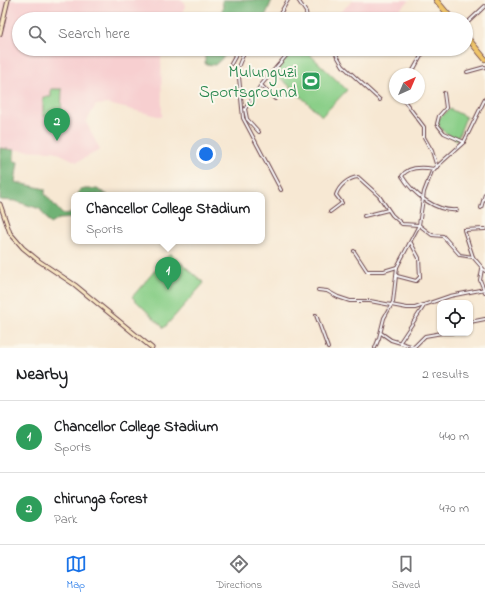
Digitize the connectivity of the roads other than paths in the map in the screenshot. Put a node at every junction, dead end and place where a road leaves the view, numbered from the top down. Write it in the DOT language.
graph roads {
  1 [pos="8,0"];
  2 [pos="288,0"];
  3 [pos="298,0"];
  4 [pos="436,0"];
  5 [pos="485,6"];
  6 [pos="281,12"];
  7 [pos="306,12"];
  8 [pos="446,12"];
  9 [pos="473,17"];
  10 [pos="0,34"];
  11 [pos="473,44"];
  12 [pos="235,56"];
  13 [pos="243,56"];
  14 [pos="286,56"];
  15 [pos="337,56"];
  16 [pos="421,56"];
  17 [pos="485,59"];
  18 [pos="231,64"];
  19 [pos="485,66"];
  20 [pos="414,68"];
  21 [pos="467,72"];
  22 [pos="261,85"];
  23 [pos="444,93"];
  24 [pos="275,99"];
  25 [pos="485,99"];
  26 [pos="380,100"];
  27 [pos="407,104"];
  28 [pos="259,132"];
  29 [pos="464,142"];
  30 [pos="437,167"];
  31 [pos="434,169"];
  32 [pos="281,190"];
  33 [pos="485,194"];
  34 [pos="423,198"];
  35 [pos="0,204"];
  36 [pos="481,208"];
  37 [pos="388,210"];
  38 [pos="458,210"];
  39 [pos="330,212"];
  40 [pos="2,214"];
  41 [pos="364,216"];
  42 [pos="419,226"];
  43 [pos="485,229"];
  44 [pos="411,243"];
  45 [pos="354,251"];
  46 [pos="473,257"];
  47 [pos="397,267"];
  48 [pos="484,270"];
  49 [pos="397,276"];
  50 [pos="318,290"];
  51 [pos="485,290"];
  52 [pos="392,305"];
  53 [pos="424,305"];
  54 [pos="316,315"];
  55 [pos="485,319"];
  56 [pos="473,321"];
  57 [pos="381,333"];
  58 [pos="437,334"];
  59 [pos="400,342"];
  60 [pos="152,348"];
  61 [pos="328,348"];
  62 [pos="375,348"];
  1 -- 10 [label="street"];
  2 -- 6 [label="street"];
  3 -- 7 [label="street"];
  4 -- 8 [label="highway"];
  5 -- 9 [label="street"];
  11 -- 17 [label="highway"];
  12 -- 18 [label="street"];
  13 -- 32 [label="street"];
  14 -- 22 [label="street"];
  15 -- 26 [label="street"];
  16 -- 20 [label="street"];
  19 -- 21 [label="street"];
  22 -- 24 [label="street"];
  22 -- 28 [label="street"];
  23 -- 29 [label="street"];
  25 -- 29 [label="street"];
  27 -- 30 [label="street"];
  29 -- 30 [label="street"];
  30 -- 31 [label="street"];
  31 -- 34 [label="street"];
  31 -- 34 [label="street"];
  33 -- 36 [label="street"];
  34 -- 38 [label="street"];
  34 -- 42 [label="street"];
  35 -- 40 [label="street"];
  37 -- 39 [label="street"];
  37 -- 41 [label="street"];
  37 -- 42 [label="street"];
  40 -- 60 [label="street"];
  42 -- 44 [label="street"];
  42 -- 46 [label="street"];
  43 -- 46 [label="street"];
  44 -- 47 [label="street"];
  44 -- 49 [label="street"];
  45 -- 47 [label="street"];
  46 -- 48 [label="street"];
  47 -- 49 [label="street"];
  48 -- 51 [label="street"];
  49 -- 52 [label="street"];
  50 -- 52 [label="street"];
  51 -- 53 [label="street"];
  52 -- 53 [label="street"];
  52 -- 57 [label="street"];
  53 -- 59 [label="street"];
  54 -- 61 [label="street"];
  55 -- 56 [label="street"];
  57 -- 59 [label="street"];
  57 -- 62 [label="street"];
  58 -- 59 [label="street"];
}
